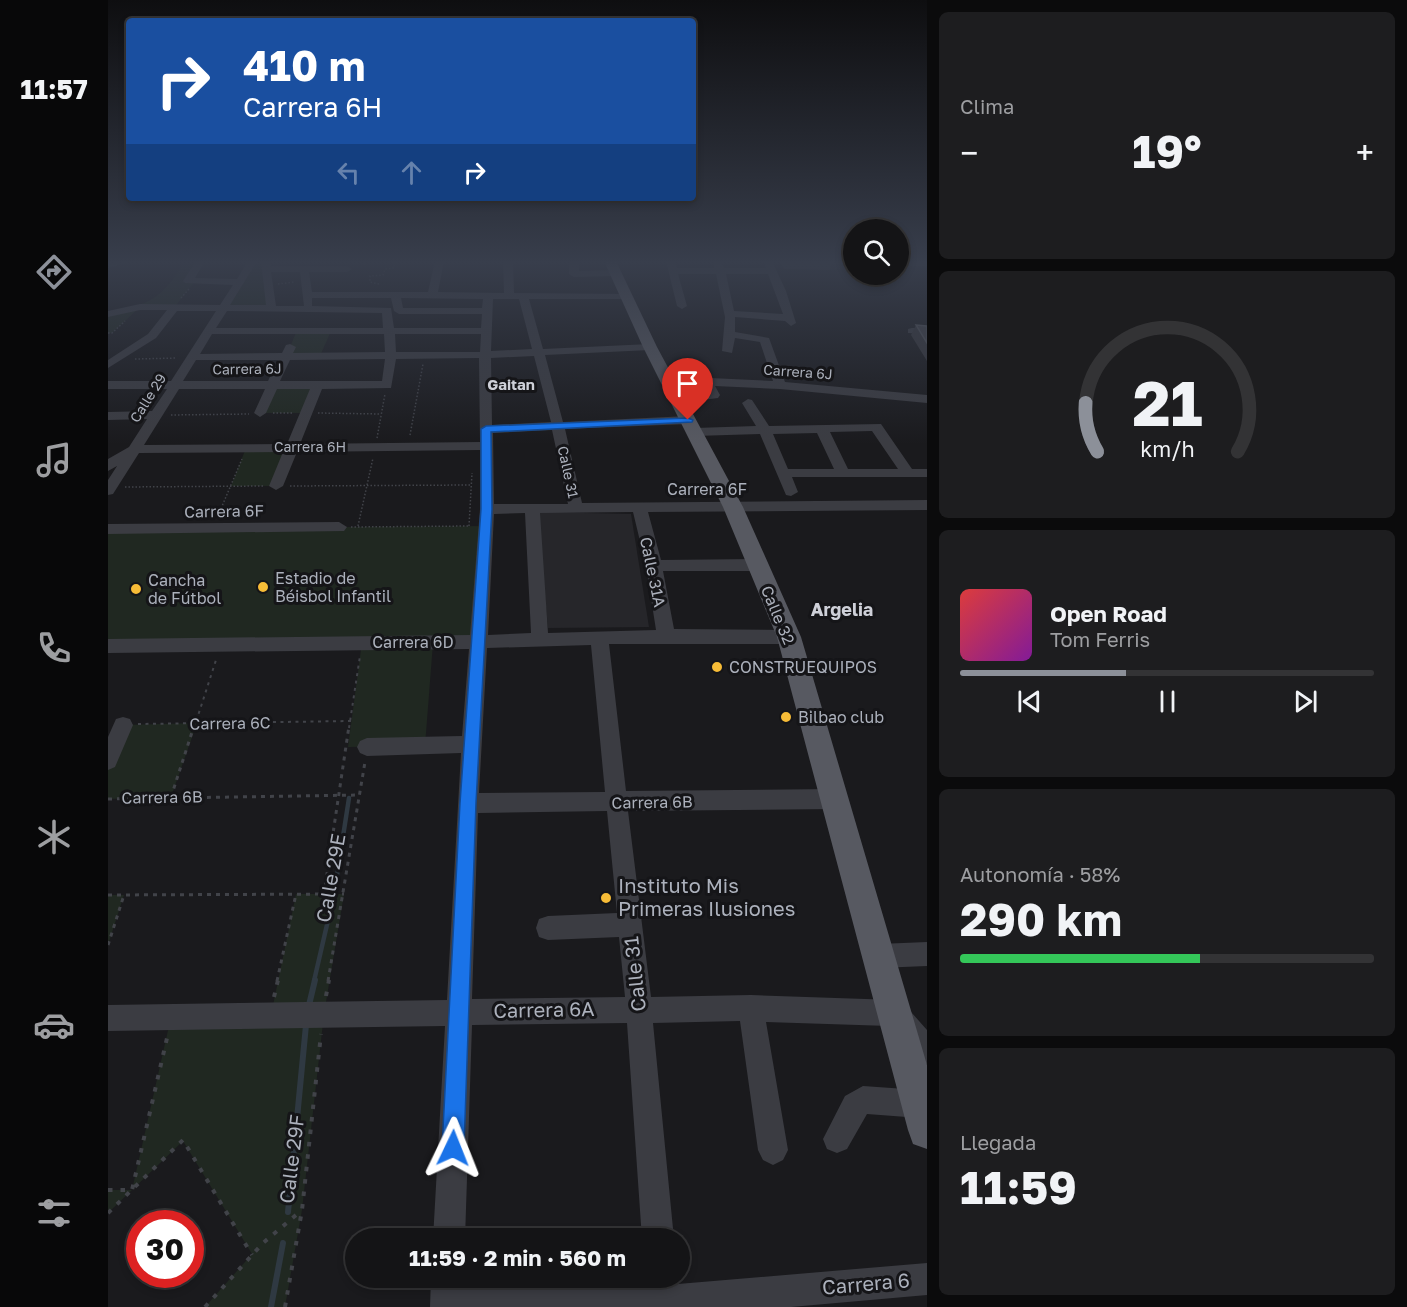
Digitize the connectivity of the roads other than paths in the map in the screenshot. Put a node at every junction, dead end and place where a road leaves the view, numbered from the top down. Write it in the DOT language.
graph roads {
  1 [pos="163,322"];
  2 [pos="215,322"];
  3 [pos="301,322"];
  4 [pos="388,322"];
  5 [pos="440,322"];
  6 [pos="487,322"];
  7 [pos="529,322"];
  8 [pos="639,322"];
  9 [pos="731,322"];
  10 [pos="297,330"];
  11 [pos="210,331"];
  12 [pos="912,331"];
  13 [pos="927,331"];
  14 [pos="388,332"];
  15 [pos="731,334"];
  16 [pos="650,347"];
  17 [pos="728,351"];
  18 [pos="537,353"];
  19 [pos="485,355"];
  20 [pos="397,356"];
  21 [pos="192,357"];
  22 [pos="286,357"];
  23 [pos="112,363"];
  24 [pos="707,381"];
  25 [pos="272,384"];
  26 [pos="318,384"];
  27 [pos="108,385"];
  28 [pos="173,385"];
  29 [pos="780,385"];
  30 [pos="927,399"];
  31 [pos="686,403"];
  32 [pos="748,403"];
  33 [pos="260,413"];
  34 [pos="154,415"];
  35 [pos="108,416"];
  36 [pos="558,426"];
  37 [pos="822,429"];
  38 [pos="765,430"];
  39 [pos="486,437"];
  40 [pos="292,447"];
  41 [pos="135,449"];
  42 [pos="108,467"];
  43 [pos="907,472"];
  44 [pos="783,473"];
  45 [pos="843,473"];
  46 [pos="927,473"];
  47 [pos="276,486"];
  48 [pos="108,491"];
  49 [pos="791,492"];
  50 [pos="927,505"];
  51 [pos="639,507"];
  52 [pos="733,507"];
  53 [pos="576,508"];
  54 [pos="532,509"];
  55 [pos="486,518"];
  56 [pos="339,527"];
  57 [pos="108,529"];
  58 [pos="654,566"];
  59 [pos="756,566"];
  60 [pos="666,636"];
  61 [pos="789,637"];
  62 [pos="599,638"];
  63 [pos="540,639"];
  64 [pos="477,642"];
  65 [pos="108,646"];
  66 [pos="123,725"];
  67 [pos="472,744"];
  68 [pos="367,747"];
  69 [pos="108,761"];
  70 [pos="835,799"];
  71 [pos="618,802"];
  72 [pos="468,803"];
  73 [pos="629,925"];
  74 [pos="548,928"];
  75 [pos="927,954"];
  76 [pos="879,956"];
  77 [pos="639,1008"];
  78 [pos="751,1008"];
  79 [pos="459,1011"];
  80 [pos="895,1013"];
  81 [pos="108,1018"];
  82 [pos="927,1051"];
  83 [pos="923,1117"];
  84 [pos="837,1139"];
  85 [pos="773,1150"];
  86 [pos="449,1228"];
  87 [pos="657,1228"];
  88 [pos="927,1279"];
  89 [pos="446,1292"];
  90 [pos="662,1296"];
  1 -- 23 [label="street"];
  2 -- 11 [label="street, Calle 29"];
  3 -- 10 [label="street"];
  4 -- 14 [label="street"];
  5 -- 14 [label="street"];
  6 -- 19 [label="street"];
  7 -- 18 [label="street, Calle 31"];
  8 -- 16 [label="main road, Calle 32"];
  9 -- 15 [label="street"];
  10 -- 11 [label="street"];
  10 -- 14 [label="street"];
  10 -- 22 [label="street"];
  11 -- 21 [label="street, Calle 29"];
  12 -- 13 [label="street"];
  14 -- 20 [label="street"];
  15 -- 17 [label="street"];
  15 -- 29 [label="street"];
  16 -- 18 [label="street"];
  16 -- 31 [label="main road, Calle 32"];
  18 -- 19 [label="street"];
  18 -- 36 [label="street, Calle 31"];
  19 -- 20 [label="street"];
  19 -- 39 [label="street"];
  20 -- 22 [label="street"];
  20 -- 26 [label="street, Carrera 6J"];
  21 -- 22 [label="street"];
  21 -- 28 [label="street, Calle 29"];
  22 -- 25 [label="street"];
  24 -- 29 [label="street, Carrera 6J"];
  24 -- 31 [label="street, Carrera 6J"];
  24 -- 31 [label="street"];
  25 -- 26 [label="street, Carrera 6J"];
  25 -- 28 [label="street, Carrera 6J"];
  25 -- 33 [label="street"];
  26 -- 40 [label="street"];
  27 -- 28 [label="street, Carrera 6J"];
  28 -- 34 [label="street, Calle 29"];
  29 -- 30 [label="street, Carrera 6J"];
  31 -- 36 [label="street, Carrera 6H"];
  31 -- 38 [label="street"];
  31 -- 52 [label="main road, Calle 32"];
  32 -- 38 [label="street"];
  34 -- 35 [label="street"];
  34 -- 41 [label="street, Calle 29"];
  36 -- 39 [label="street, Carrera 6H"];
  36 -- 53 [label="street, Calle 31"];
  37 -- 38 [label="street"];
  37 -- 43 [label="street"];
  37 -- 45 [label="street"];
  38 -- 44 [label="street"];
  39 -- 40 [label="street, Carrera 6H"];
  39 -- 55 [label="street"];
  40 -- 41 [label="street, Carrera 6H"];
  40 -- 47 [label="street"];
  41 -- 42 [label="street"];
  41 -- 48 [label="street, Calle 29"];
  43 -- 45 [label="street"];
  43 -- 46 [label="street"];
  44 -- 45 [label="street"];
  44 -- 49 [label="street"];
  50 -- 52 [label="street, Carrera 6F"];
  51 -- 52 [label="street, Carrera 6F"];
  51 -- 53 [label="street, Carrera 6F"];
  51 -- 58 [label="street, Calle 31A"];
  52 -- 59 [label="main road, Calle 32"];
  53 -- 54 [label="street, Carrera 6F"];
  54 -- 55 [label="street, Carrera 6F"];
  54 -- 63 [label="street"];
  55 -- 64 [label="street"];
  56 -- 57 [label="street, Carrera 6F"];
  58 -- 59 [label="street"];
  58 -- 60 [label="street, Calle 31A"];
  59 -- 61 [label="main road, Calle 32"];
  60 -- 61 [label="street, Carrera 6D"];
  60 -- 62 [label="street, Carrera 6D"];
  61 -- 70 [label="main road, Calle 32"];
  62 -- 63 [label="street, Carrera 6D"];
  62 -- 71 [label="street, Calle 31"];
  63 -- 64 [label="street, Carrera 6D"];
  64 -- 65 [label="street, Carrera 6D"];
  64 -- 67 [label="street"];
  66 -- 69 [label="street"];
  67 -- 68 [label="street"];
  67 -- 72 [label="street"];
  70 -- 71 [label="street, Carrera 6B"];
  70 -- 76 [label="main road, Calle 32"];
  71 -- 72 [label="street, Carrera 6B"];
  71 -- 73 [label="street, Calle 31"];
  72 -- 79 [label="street"];
  73 -- 74 [label="street"];
  73 -- 77 [label="street, Calle 31"];
  75 -- 76 [label="street"];
  76 -- 80 [label="main road, Calle 32"];
  77 -- 78 [label="street, Carrera 6A"];
  77 -- 79 [label="street, Carrera 6A"];
  77 -- 87 [label="street, Calle 31"];
  78 -- 80 [label="street, Carrera 6A"];
  78 -- 85 [label="street"];
  79 -- 81 [label="street, Carrera 6A"];
  79 -- 86 [label="street"];
  80 -- 82 [label="street"];
  80 -- 83 [label="main road, Calle 32"];
  83 -- 84 [label="street"];
  88 -- 90 [label="street, Carrera 6"];
  89 -- 90 [label="street, Carrera 6"];
}
